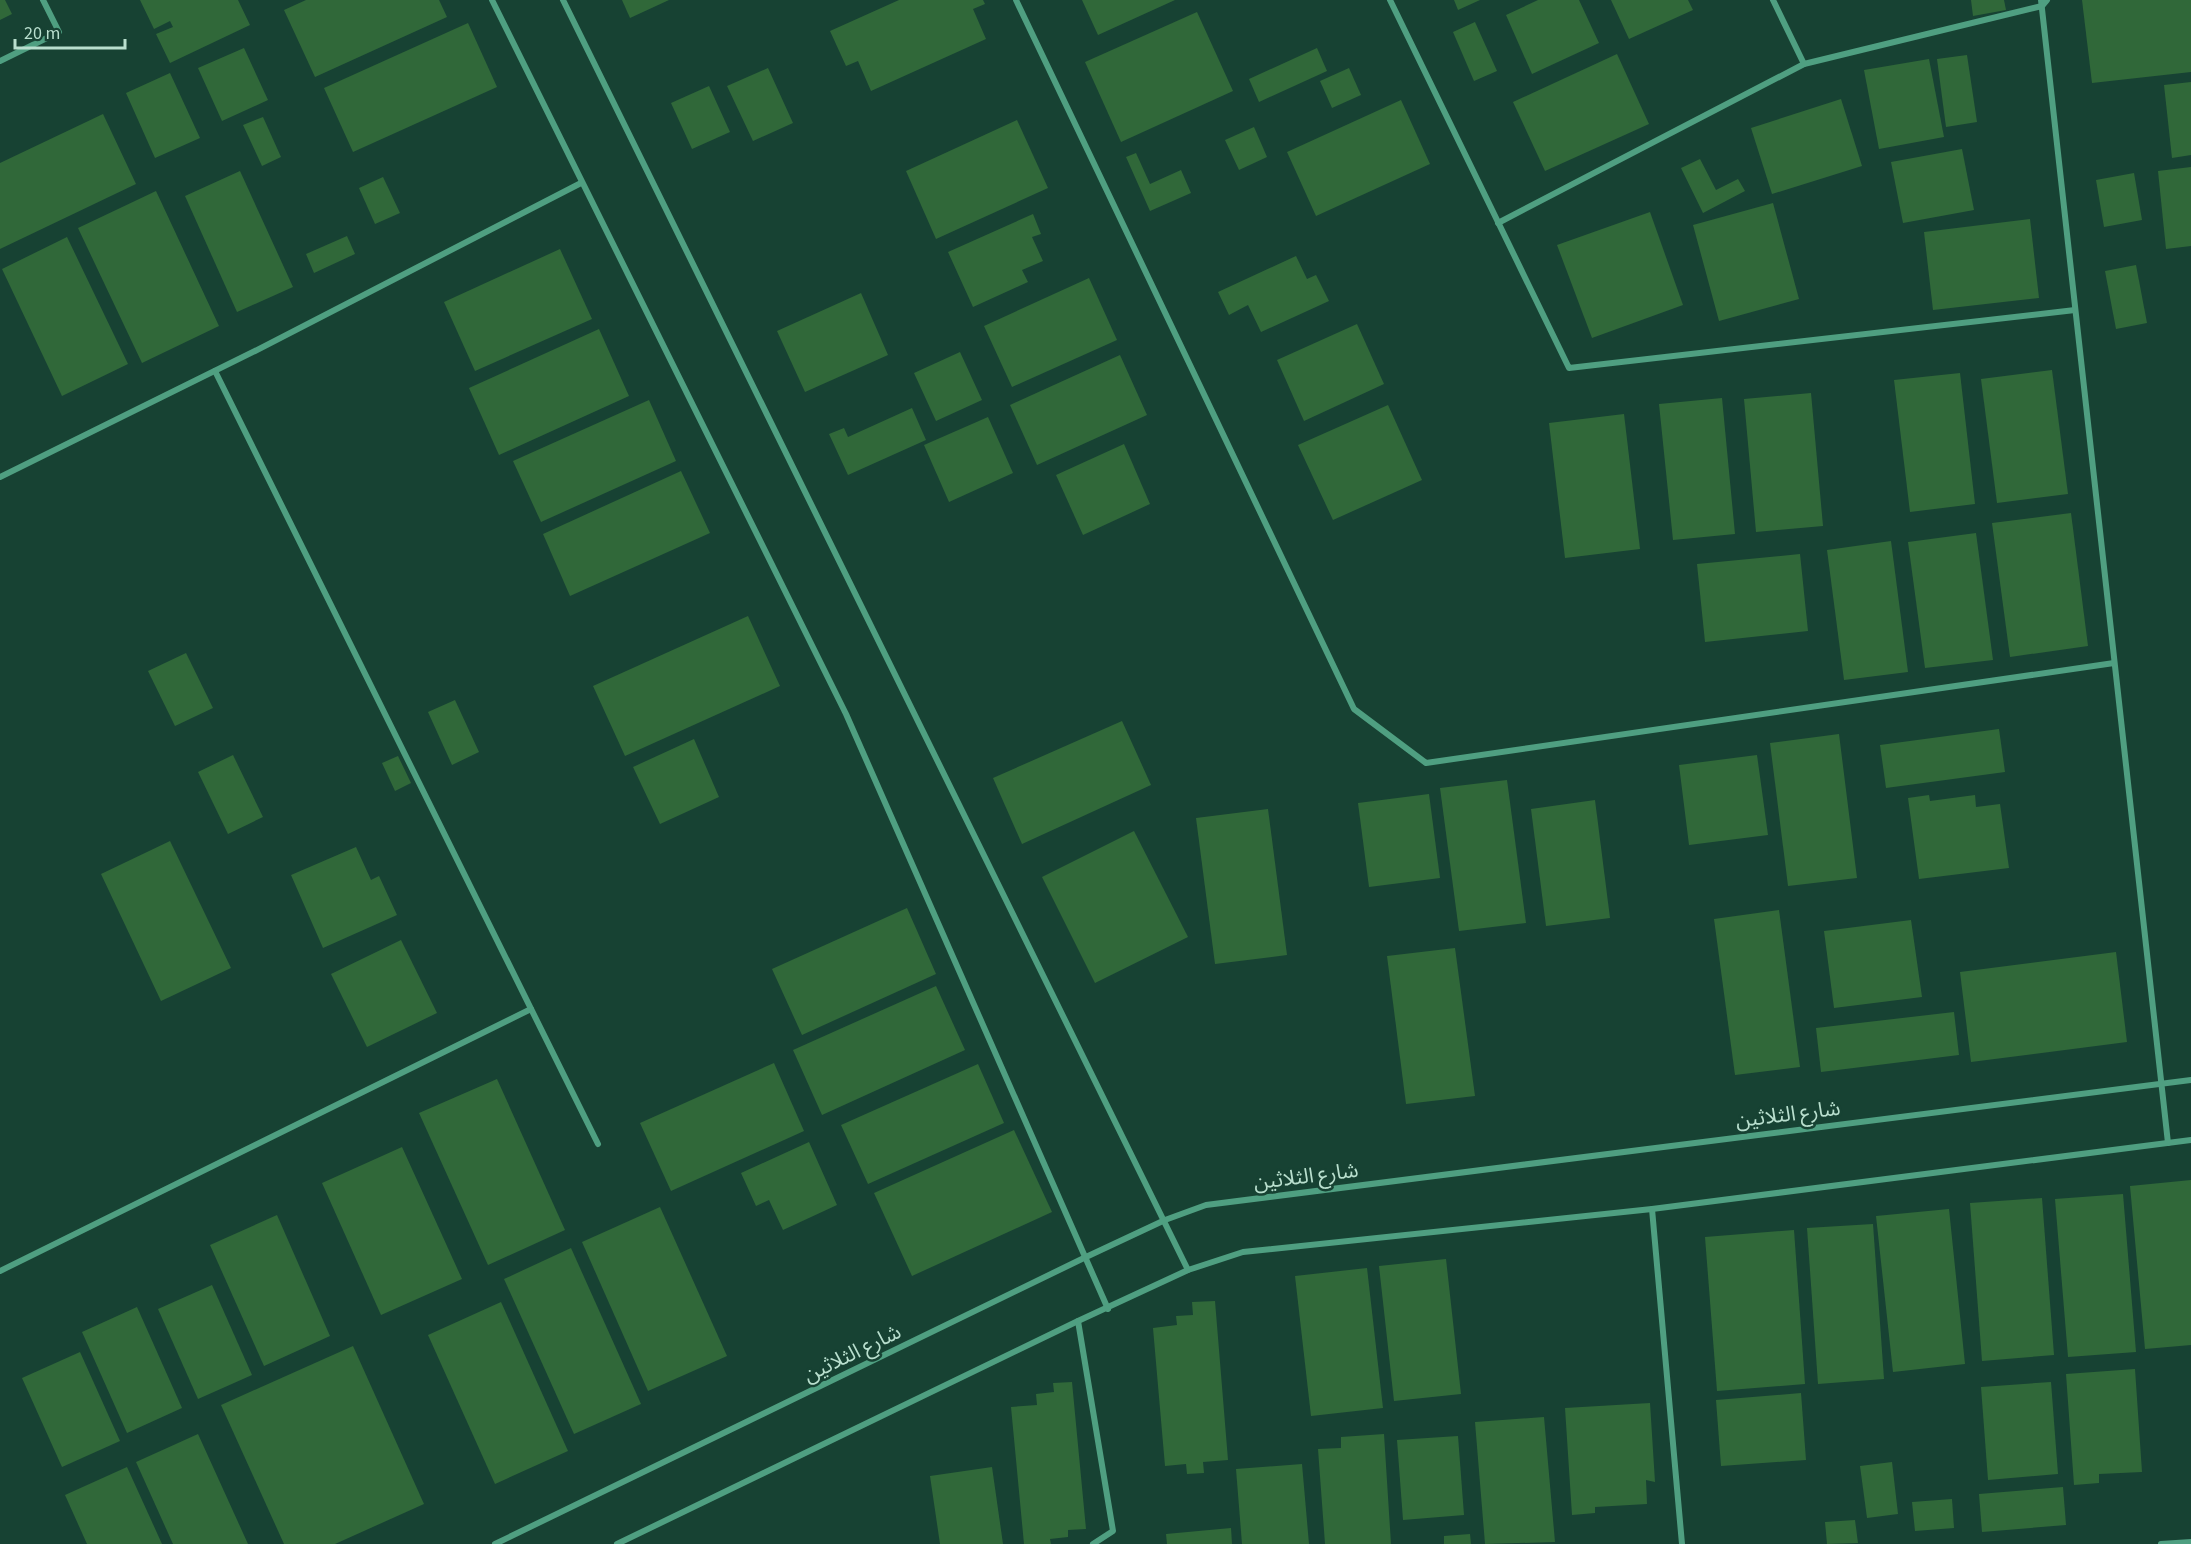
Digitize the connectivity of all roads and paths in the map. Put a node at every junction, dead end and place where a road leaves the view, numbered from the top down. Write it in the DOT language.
graph roads {
  1 [pos="43,0"];
  2 [pos="492,0"];
  3 [pos="563,0"];
  4 [pos="1016,0"];
  5 [pos="1390,0"];
  6 [pos="1773,0"];
  7 [pos="2047,0"];
  8 [pos="2042,3"];
  9 [pos="0,61"];
  10 [pos="1804,64"];
  11 [pos="581,183"];
  12 [pos="1498,223"];
  13 [pos="2075,310"];
  14 [pos="215,371"];
  15 [pos="0,477"];
  16 [pos="2114,663"];
  17 [pos="531,1009"];
  18 [pos="2191,1080"];
  19 [pos="2160,1083"];
  20 [pos="2191,1140"];
  21 [pos="598,1143"];
  22 [pos="2168,1143"];
  23 [pos="1652,1209"];
  24 [pos="1165,1220"];
  25 [pos="1086,1257"];
  26 [pos="1188,1270"];
  27 [pos="0,1271"];
  28 [pos="1108,1309"];
  29 [pos="1078,1321"];
  30 [pos="2191,1542"];
  31 [pos="495,1544"];
  32 [pos="617,1544"];
  33 [pos="1093,1544"];
  34 [pos="1682,1544"];
  35 [pos="2161,1544"];
  1 -- 9 [label="street"];
  2 -- 11 [label="street"];
  3 -- 24 [label="street"];
  4 -- 16 [label="street"];
  5 -- 12 [label="street"];
  6 -- 10 [label="street"];
  7 -- 8 [label="street"];
  8 -- 10 [label="street"];
  8 -- 13 [label="street"];
  10 -- 12 [label="street"];
  11 -- 14 [label="street"];
  11 -- 25 [label="street"];
  12 -- 13 [label="street"];
  13 -- 16 [label="street"];
  14 -- 15 [label="street"];
  14 -- 17 [label="street"];
  16 -- 19 [label="street"];
  17 -- 21 [label="street"];
  17 -- 27 [label="street"];
  18 -- 19 [label="street, شارع الثلاثين"];
  19 -- 22 [label="street"];
  19 -- 24 [label="street, شارع الثلاثين"];
  20 -- 22 [label="street"];
  22 -- 23 [label="street"];
  23 -- 26 [label="street"];
  23 -- 34 [label="street"];
  24 -- 25 [label="street, شارع الثلاثين"];
  24 -- 26 [label="street"];
  25 -- 28 [label="street"];
  25 -- 31 [label="street, شارع الثلاثين"];
  26 -- 28 [label="street"];
  28 -- 29 [label="street"];
  29 -- 32 [label="street"];
  29 -- 33 [label="street"];
  30 -- 35 [label="street"];
}
